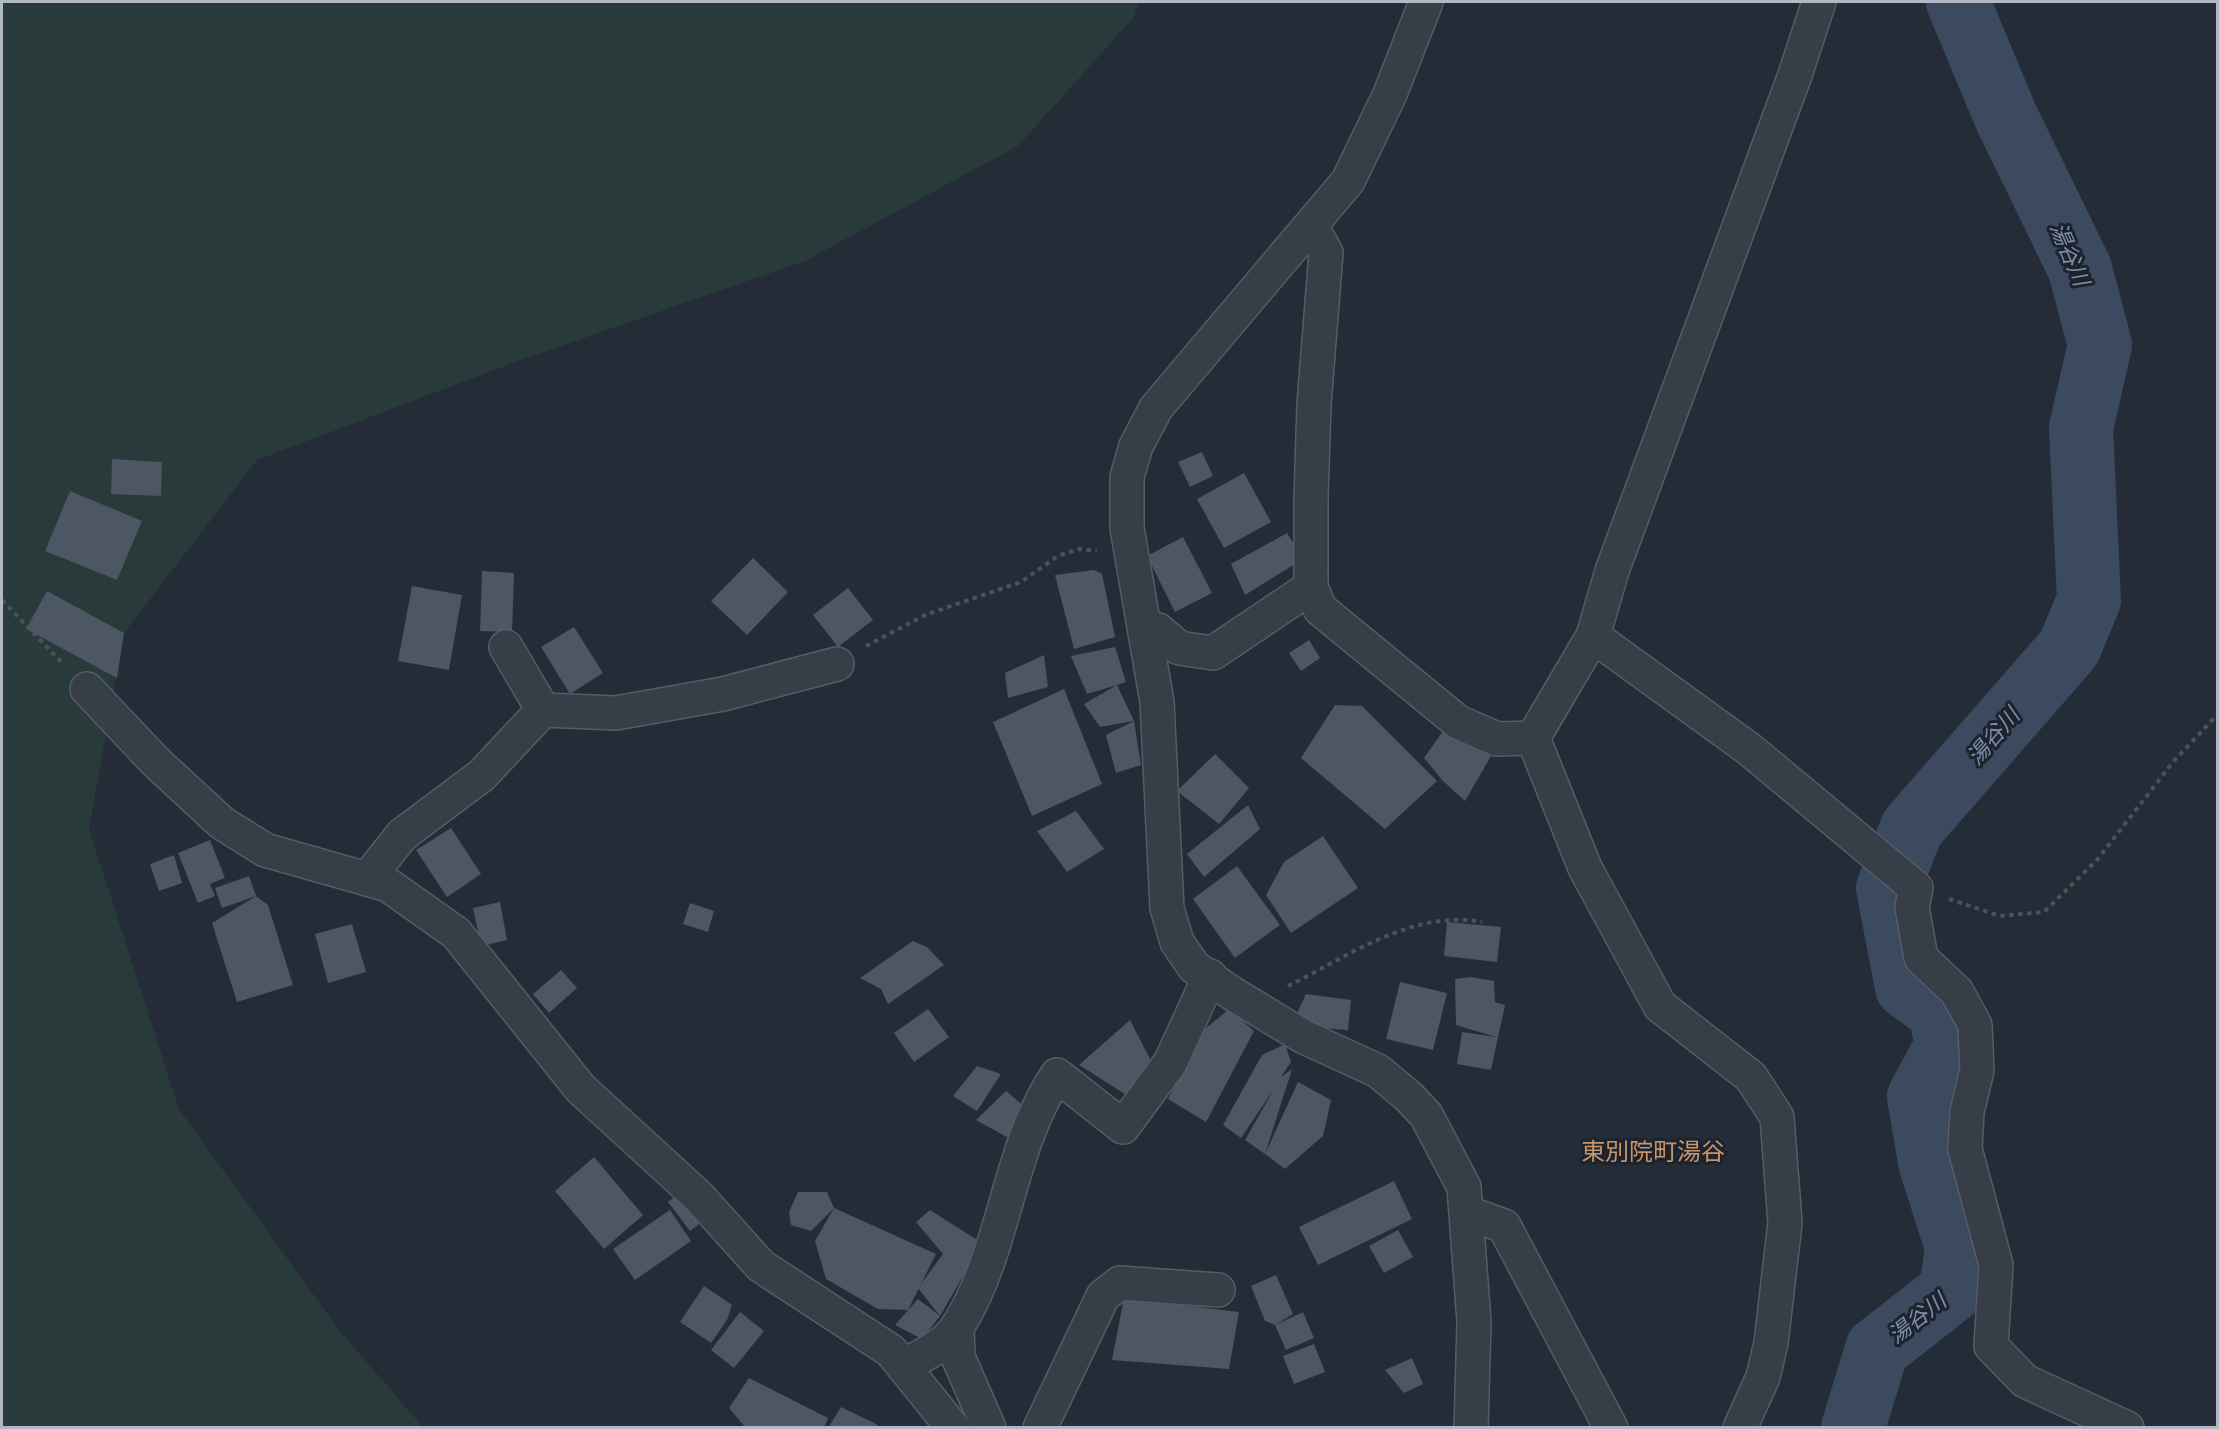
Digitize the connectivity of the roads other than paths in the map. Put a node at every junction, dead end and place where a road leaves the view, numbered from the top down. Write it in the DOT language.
graph roads {
  1 [pos="1426,2"];
  2 [pos="1819,2"];
  3 [pos="1312,227"];
  4 [pos="1311,587"];
  5 [pos="1145,633"];
  6 [pos="1593,636"];
  7 [pos="506,647"];
  8 [pos="837,664"];
  9 [pos="87,690"];
  10 [pos="543,710"];
  11 [pos="1533,738"];
  12 [pos="367,879"];
  13 [pos="1222,985"];
  14 [pos="1468,1213"];
  15 [pos="1218,1290"];
  16 [pos="957,1327"];
  17 [pos="903,1366"];
  18 [pos="953,1428"];
  19 [pos="988,1428"];
  20 [pos="1040,1428"];
  21 [pos="1472,1428"];
  22 [pos="1611,1428"];
  23 [pos="1740,1428"];
  24 [pos="2127,1428"];
  1 -- 3 [label="street"];
  2 -- 6 [label="street"];
  3 -- 4 [label="street"];
  3 -- 5 [label="street"];
  4 -- 5 [label="street"];
  4 -- 11 [label="street"];
  5 -- 13 [label="street"];
  6 -- 11 [label="street"];
  6 -- 24 [label="street"];
  7 -- 10 [label="street"];
  8 -- 10 [label="street"];
  9 -- 12 [label="street"];
  10 -- 12 [label="street"];
  11 -- 23 [label="street"];
  12 -- 17 [label="street"];
  13 -- 14 [label="street"];
  13 -- 16 [label="street"];
  14 -- 21 [label="street"];
  14 -- 22 [label="street"];
  15 -- 20 [label="street"];
  16 -- 17 [label="street"];
  16 -- 19 [label="street"];
  17 -- 18 [label="street"];
}
